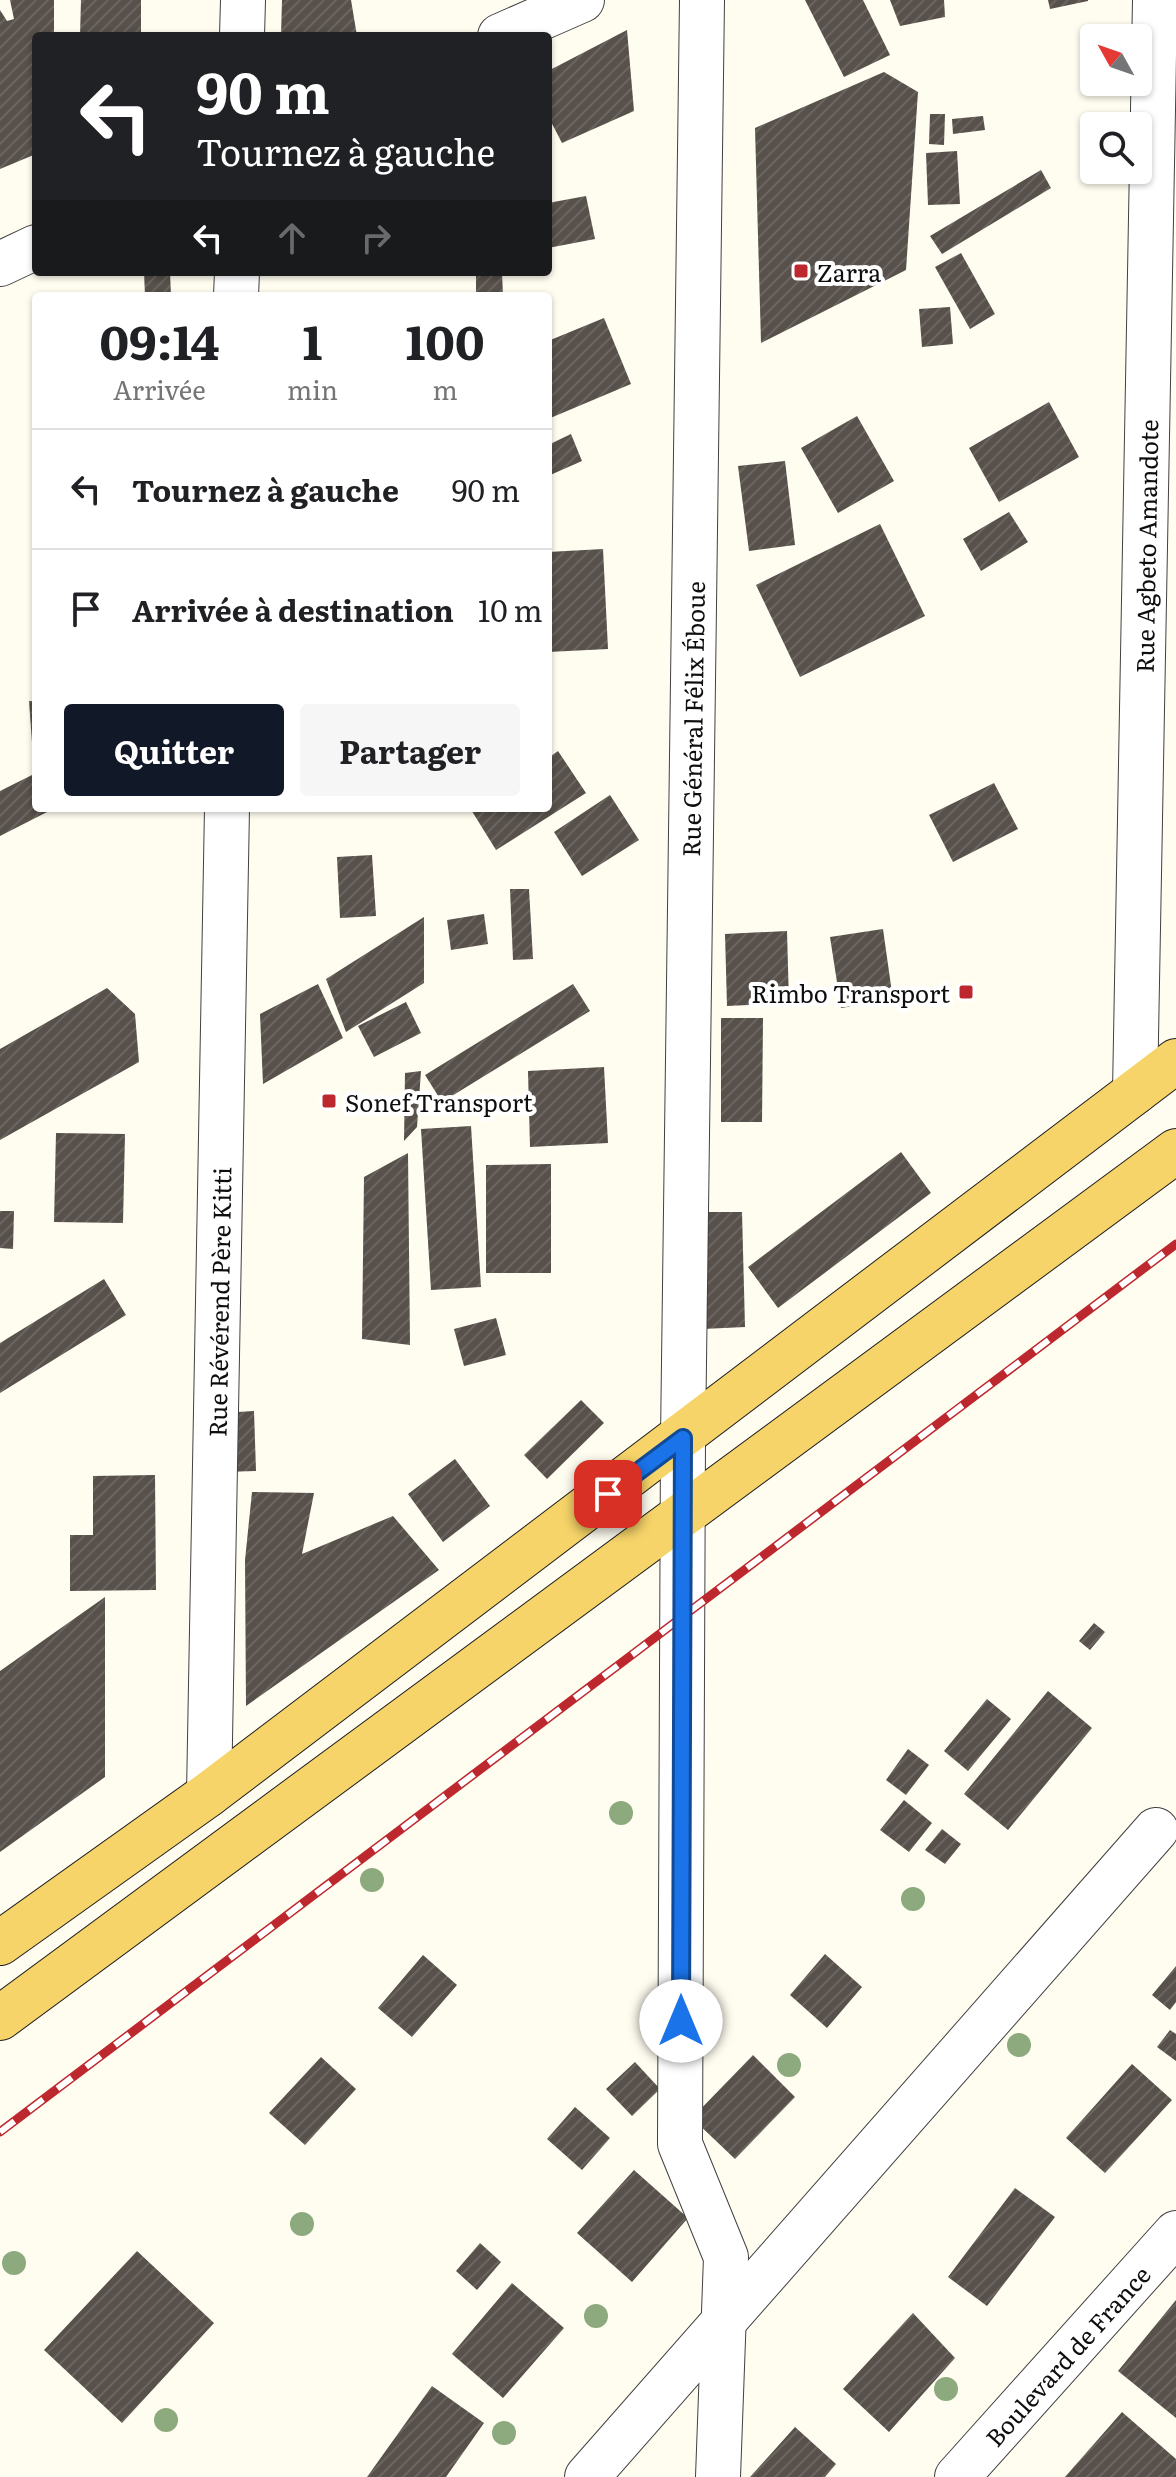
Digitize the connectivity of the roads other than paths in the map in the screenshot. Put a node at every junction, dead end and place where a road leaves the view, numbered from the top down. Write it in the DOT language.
graph roads {
  1 [pos="243,0"];
  2 [pos="582,0"];
  3 [pos="702,0"];
  4 [pos="1155,0"];
  5 [pos="242,32"];
  6 [pos="509,32"];
  7 [pos="32,249"];
  8 [pos="0,264"];
  9 [pos="227,812"];
  10 [pos="1176,1061"];
  11 [pos="1135,1092"];
  12 [pos="1176,1151"];
  13 [pos="683,1438"];
  14 [pos="209,1794"];
  15 [pos="1156,1830"];
  16 [pos="0,1943"];
  17 [pos="0,2018"];
  18 [pos="1176,2233"];
  19 [pos="587,2477"];
  20 [pos="718,2477"];
  21 [pos="957,2477"];
  1 -- 5 [label="street"];
  2 -- 6 [label="street"];
  3 -- 13 [label="street, Rue Général Félix Éboue"];
  4 -- 11 [label="street, Rue Agbeto Amandote"];
  7 -- 8 [label="street"];
  9 -- 14 [label="street, Rue Révérend Père Kitti"];
  10 -- 11 [label="main road"];
  11 -- 13 [label="main road"];
  12 -- 17 [label="main road"];
  13 -- 14 [label="main road"];
  13 -- 20 [label="street, Rue Général Félix Éboue"];
  14 -- 16 [label="main road"];
  15 -- 19 [label="street"];
  18 -- 21 [label="street, Boulevard de France"];
}
